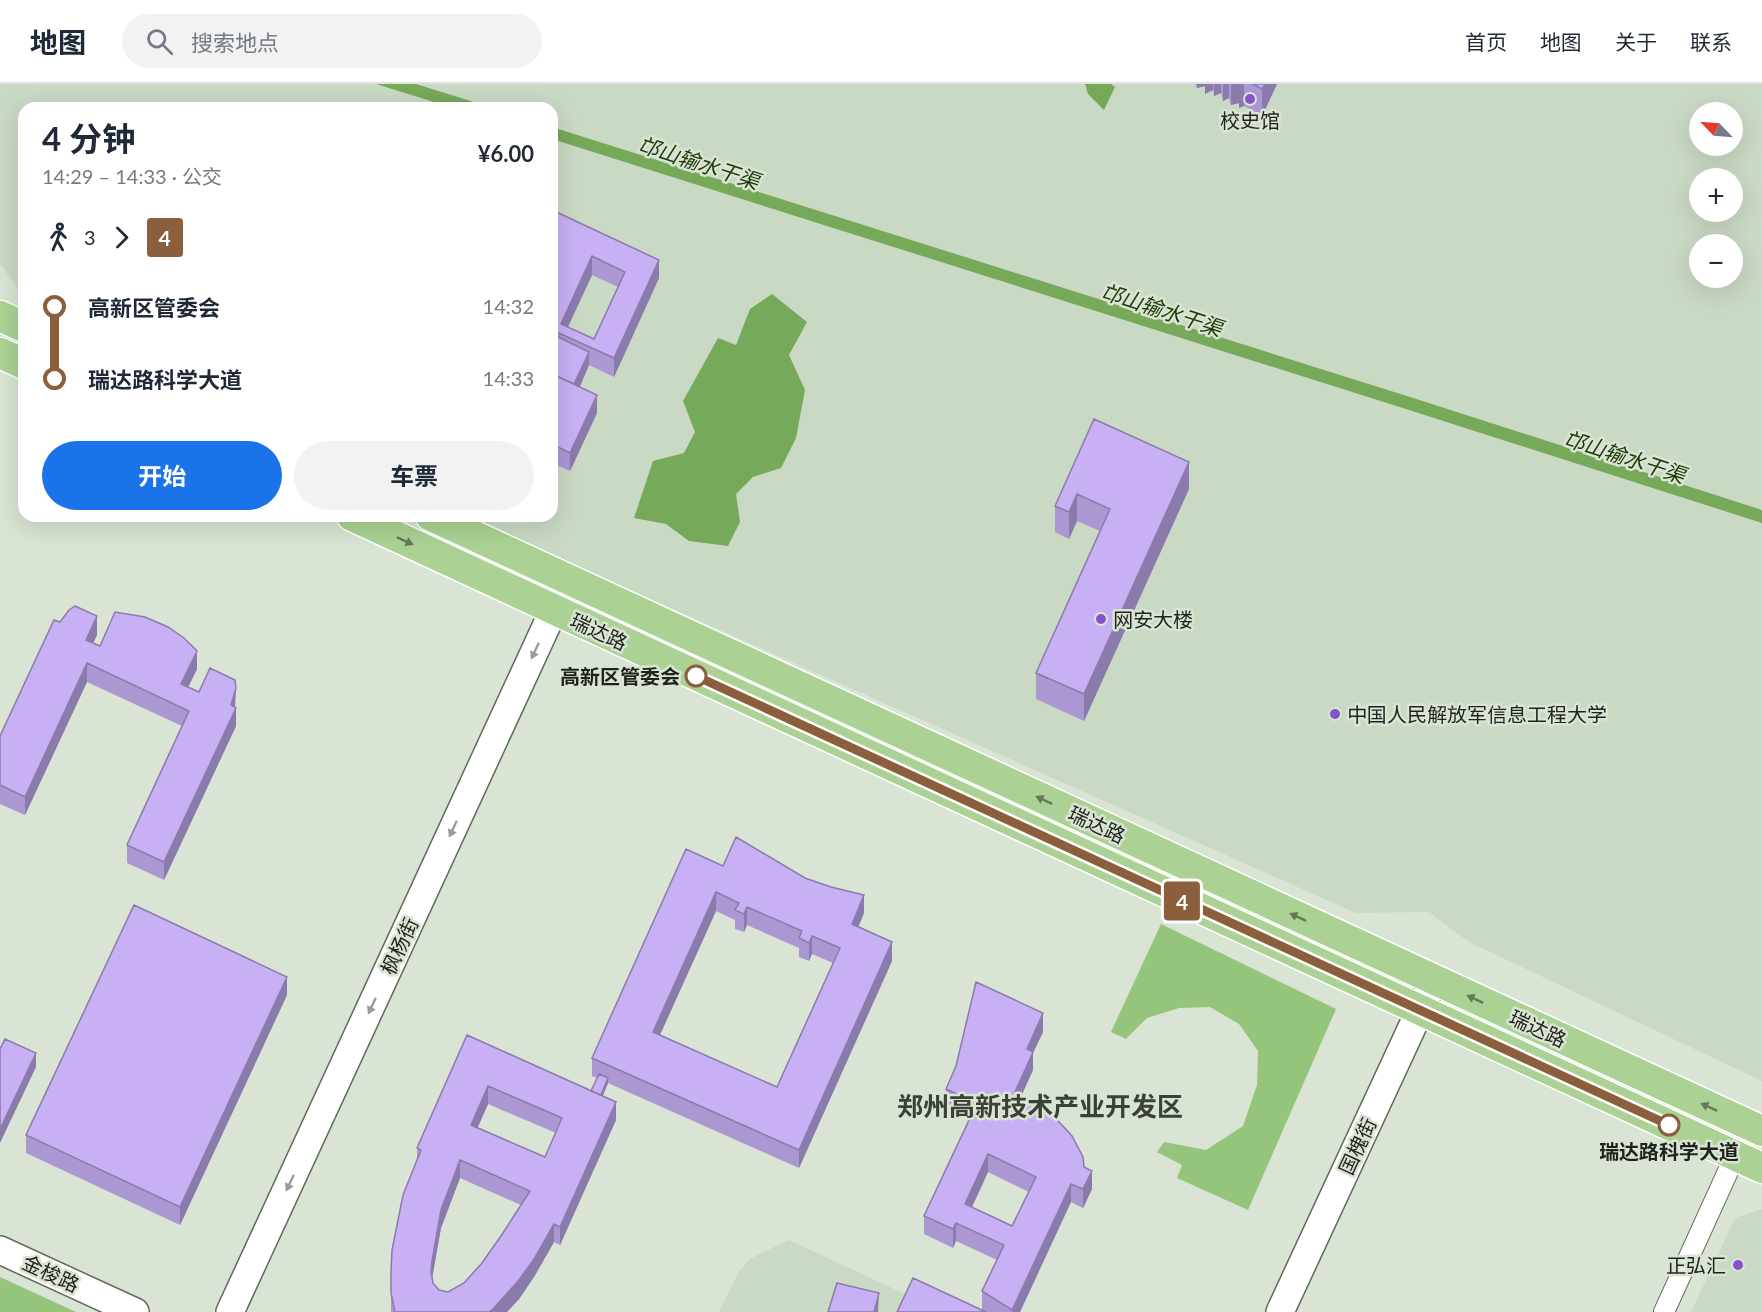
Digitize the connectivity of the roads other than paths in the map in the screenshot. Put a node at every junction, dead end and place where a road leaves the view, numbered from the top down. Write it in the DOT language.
graph roads {
  1 [pos="0,316"];
  2 [pos="18,324"];
  3 [pos="0,353"];
  4 [pos="18,361"];
  5 [pos="365,522"];
  6 [pos="444,522"];
  7 [pos="576,583"];
  8 [pos="562,614"];
  9 [pos="1434,980"];
  10 [pos="1420,1010"];
  11 [pos="1762,1131"];
  12 [pos="1736,1156"];
  13 [pos="1762,1168"];
  14 [pos="0,1250"];
  15 [pos="135,1312"];
  16 [pos="230,1312"];
  17 [pos="251,1312"];
  18 [pos="1280,1312"];
  19 [pos="1664,1312"];
  1 -- 2 [label="main road"];
  3 -- 4 [label="main road"];
  5 -- 8 [label="main road, 瑞达路, one-way"];
  6 -- 7 [label="main road, 瑞达路"];
  7 -- 8 [label="street, 枫杨街"];
  9 -- 7 [label="main road, 瑞达路, one-way"];
  8 -- 10 [label="main road, 瑞达路"];
  8 -- 16 [label="street, 枫杨街, one-way"];
  8 -- 17 [label="street, 枫杨街"];
  9 -- 10 [label="street, 国槐街"];
  11 -- 9 [label="main road, 瑞达路, one-way"];
  10 -- 12 [label="main road, 瑞达路"];
  10 -- 18 [label="street, 国槐街"];
  12 -- 13 [label="main road, 瑞达路"];
  12 -- 19 [label="street"];
  14 -- 15 [label="street, 金梭路"];
}
